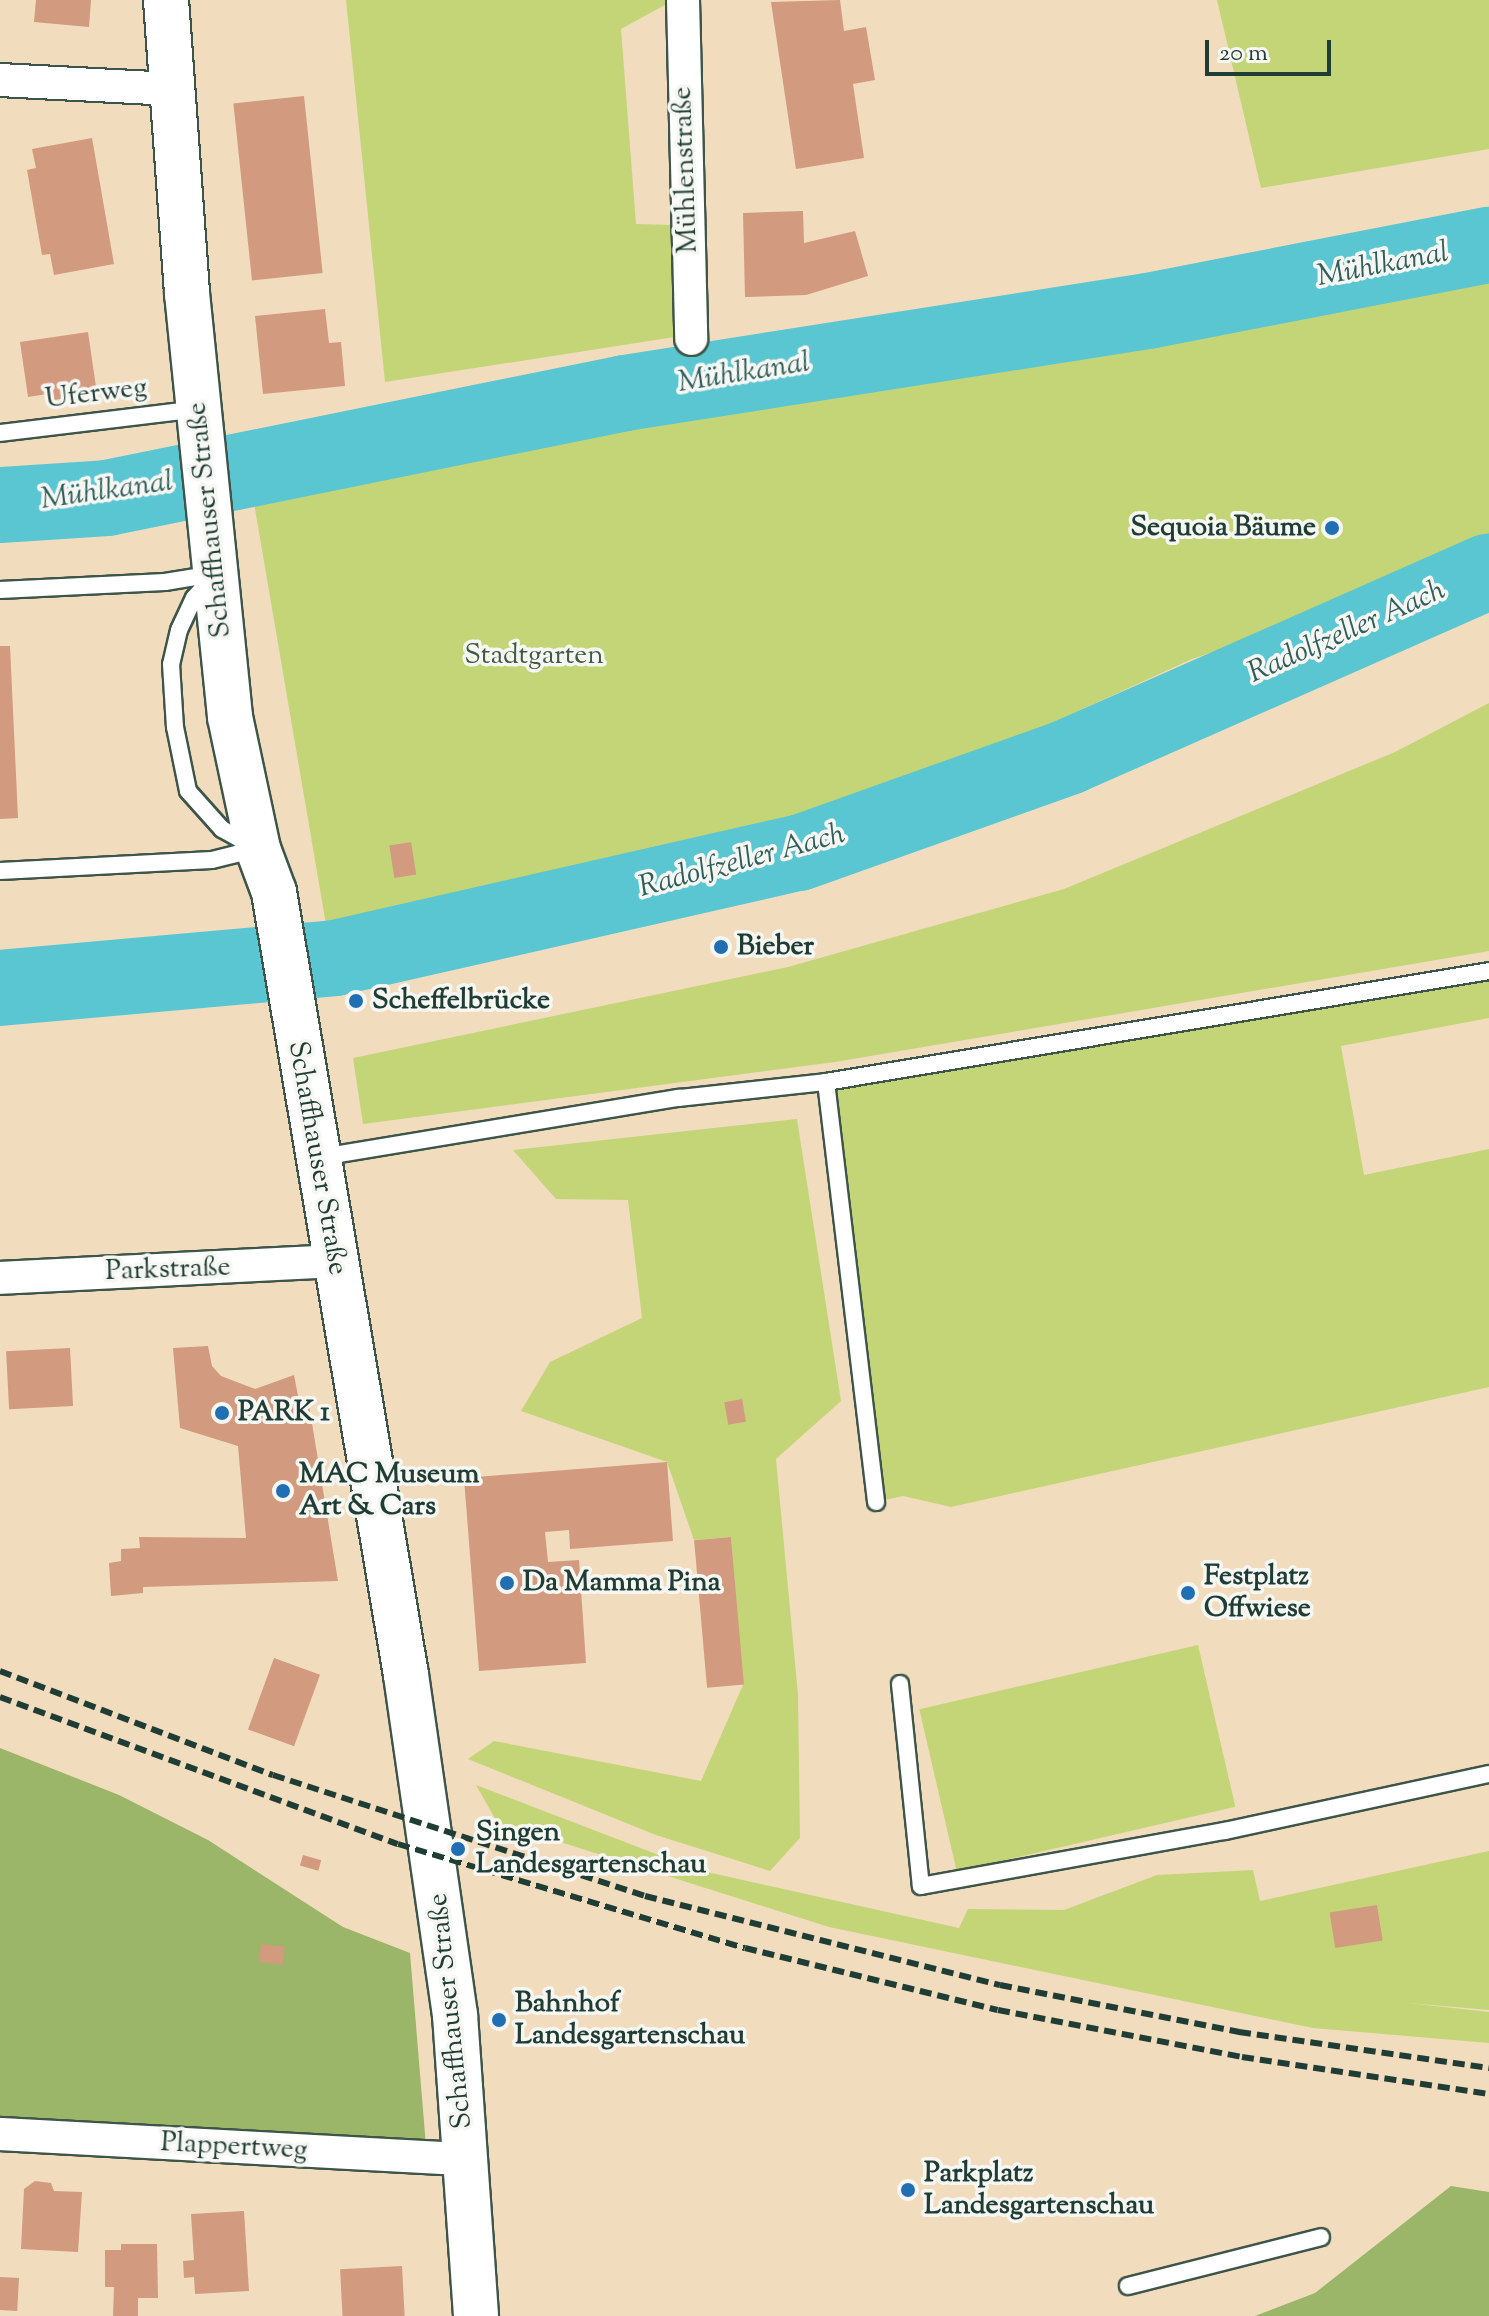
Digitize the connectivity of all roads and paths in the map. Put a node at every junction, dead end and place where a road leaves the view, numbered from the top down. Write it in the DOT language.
graph roads {
  1 [pos="166,0"];
  2 [pos="683,0"];
  3 [pos="0,80"];
  4 [pos="172,89"];
  5 [pos="691,339"];
  6 [pos="199,416"];
  7 [pos="0,433"];
  8 [pos="216,574"];
  9 [pos="0,590"];
  10 [pos="258,849"];
  11 [pos="0,871"];
  12 [pos="1489,971"];
  13 [pos="826,1082"];
  14 [pos="316,1158"];
  15 [pos="336,1261"];
  16 [pos="0,1278"];
  17 [pos="876,1502"];
  18 [pos="900,1684"];
  19 [pos="1489,1774"];
  20 [pos="0,2134"];
  21 [pos="467,2159"];
  22 [pos="1321,2237"];
  23 [pos="1128,2286"];
  24 [pos="476,2316"];
  1 -- 4 [label="main road, Schaffhauser Straße"];
  2 -- 5 [label="street, Mühlenstraße"];
  3 -- 4 [label="street"];
  4 -- 6 [label="main road, Schaffhauser Straße"];
  6 -- 7 [label="lane, Uferweg"];
  6 -- 8 [label="main road, Schaffhauser Straße"];
  8 -- 9 [label="lane"];
  8 -- 10 [label="main road, Schaffhauser Straße"];
  10 -- 11 [label="lane"];
  10 -- 14 [label="main road, Schaffhauser Straße"];
  12 -- 13 [label="lane"];
  13 -- 14 [label="lane"];
  13 -- 17 [label="lane"];
  14 -- 15 [label="main road, Schaffhauser Straße"];
  15 -- 16 [label="street, Parkstraße"];
  15 -- 21 [label="main road, Schaffhauser Straße"];
  18 -- 19 [label="lane"];
  20 -- 21 [label="street, Plappertweg"];
  21 -- 24 [label="main road, Schaffhauser Straße"];
  22 -- 23 [label="lane"];
}
